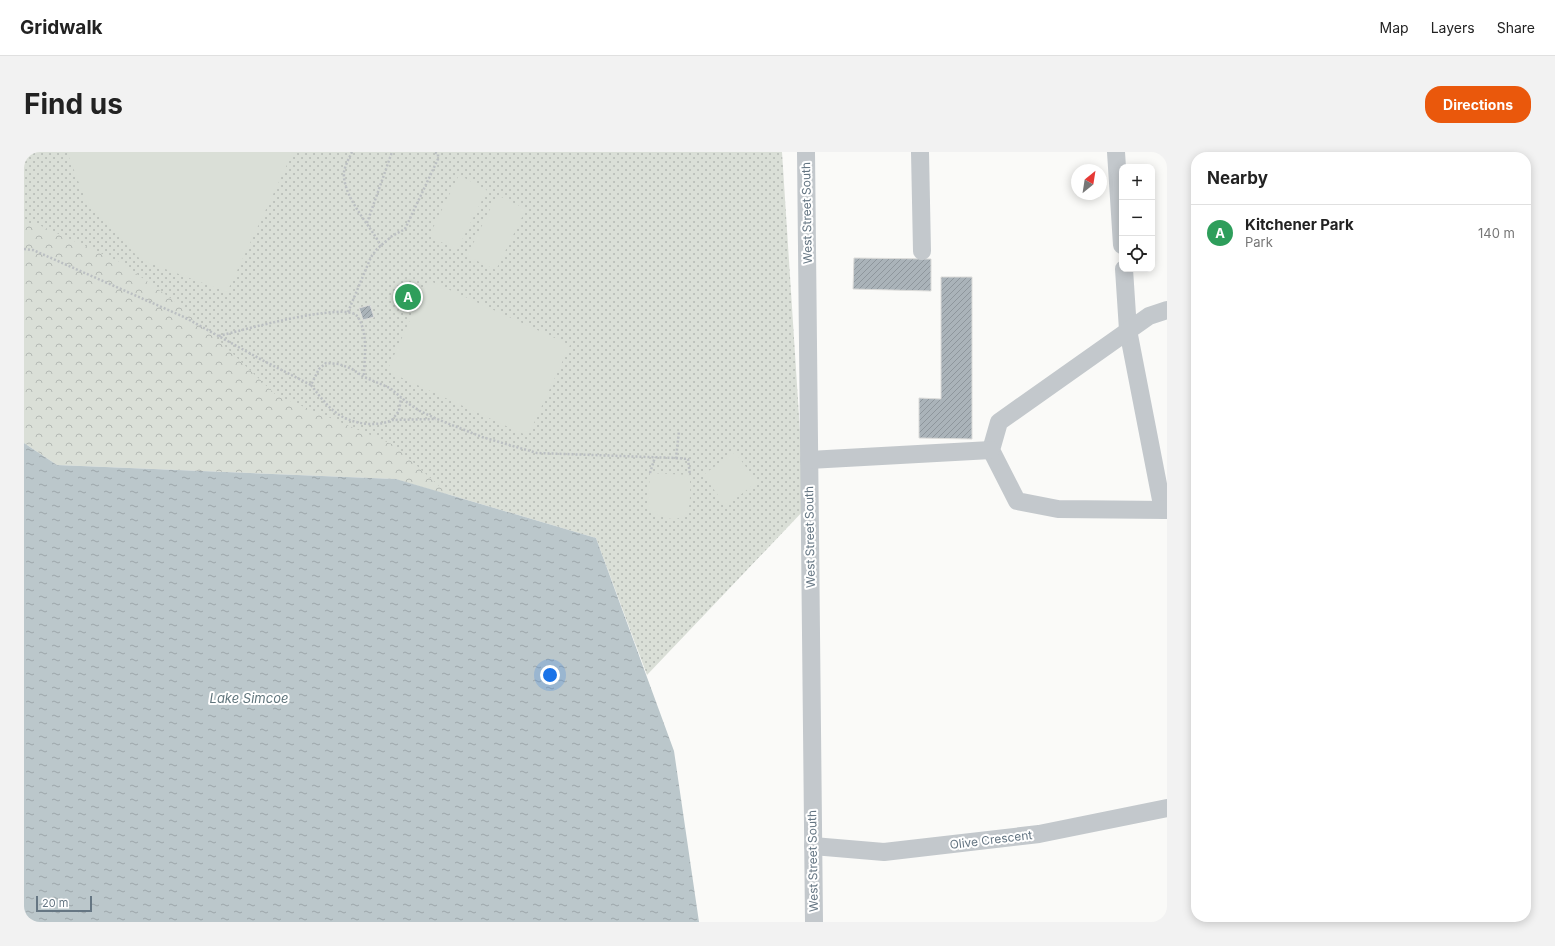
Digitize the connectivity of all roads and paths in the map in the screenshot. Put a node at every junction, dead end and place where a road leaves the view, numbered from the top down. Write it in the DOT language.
graph roads {
  1 [pos="352,152"];
  2 [pos="392,152"];
  3 [pos="434,152"];
  4 [pos="806,152"];
  5 [pos="920,152"];
  6 [pos="1116,152"];
  7 [pos="367,223"];
  8 [pos="1121,236"];
  9 [pos="381,246"];
  10 [pos="24,249"];
  11 [pos="922,251"];
  12 [pos="1124,272"];
  13 [pos="1167,310"];
  14 [pos="348,312"];
  15 [pos="1128,330"];
  16 [pos="218,336"];
  17 [pos="364,377"];
  18 [pos="311,385"];
  19 [pos="401,398"];
  20 [pos="438,419"];
  21 [pos="392,420"];
  22 [pos="679,431"];
  23 [pos="991,450"];
  24 [pos="655,457"];
  25 [pos="676,458"];
  26 [pos="809,460"];
  27 [pos="650,473"];
  28 [pos="690,475"];
  29 [pos="1165,510"];
  30 [pos="1167,808"];
  31 [pos="813,846"];
  32 [pos="814,922"];
  1 -- 7 [label="path"];
  2 -- 7 [label="path"];
  3 -- 9 [label="path"];
  4 -- 26 [label="street, West Street South"];
  5 -- 11 [label="street"];
  6 -- 8 [label="street"];
  7 -- 9 [label="path"];
  9 -- 14 [label="path"];
  10 -- 16 [label="path"];
  12 -- 15 [label="street"];
  13 -- 15 [label="street"];
  14 -- 16 [label="path"];
  14 -- 17 [label="path"];
  15 -- 23 [label="street"];
  15 -- 29 [label="street"];
  16 -- 18 [label="path"];
  17 -- 18 [label="path"];
  17 -- 19 [label="path"];
  18 -- 21 [label="path"];
  19 -- 20 [label="path"];
  19 -- 21 [label="path"];
  20 -- 21 [label="path"];
  20 -- 24 [label="path"];
  22 -- 25 [label="path"];
  23 -- 26 [label="street"];
  23 -- 29 [label="street"];
  24 -- 25 [label="path"];
  24 -- 27 [label="path"];
  25 -- 28 [label="path"];
  26 -- 31 [label="street, West Street South"];
  30 -- 31 [label="street, Olive Crescent"];
  31 -- 32 [label="street, West Street South"];
}
